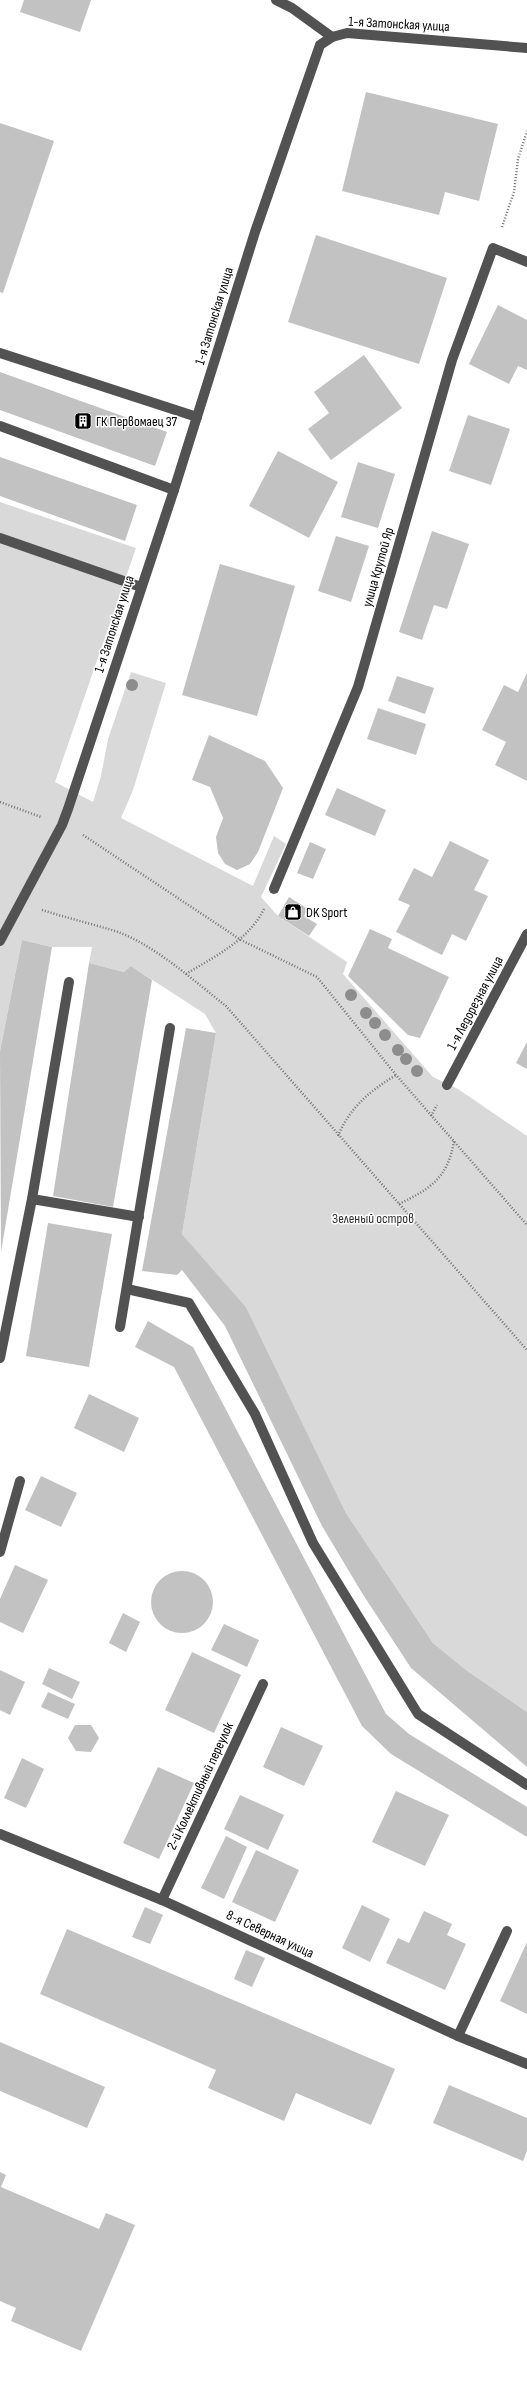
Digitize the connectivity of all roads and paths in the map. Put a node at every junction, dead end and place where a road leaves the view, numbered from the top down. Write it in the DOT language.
graph roads {
  1 [pos="276,0"];
  2 [pos="332,37"];
  3 [pos="527,48"];
  4 [pos="527,131"];
  5 [pos="493,248"];
  6 [pos="527,262"];
  7 [pos="0,353"];
  8 [pos="197,417"];
  9 [pos="0,426"];
  10 [pos="174,490"];
  11 [pos="0,538"];
  12 [pos="142,587"];
  13 [pos="0,802"];
  14 [pos="43,818"];
  15 [pos="80,833"];
  16 [pos="274,889"];
  17 [pos="38,908"];
  18 [pos="258,922"];
  19 [pos="527,934"];
  20 [pos="241,940"];
  21 [pos="0,941"];
  22 [pos="186,974"];
  23 [pos="69,982"];
  24 [pos="170,1028"];
  25 [pos="396,1075"];
  26 [pos="447,1085"];
  27 [pos="338,1136"];
  28 [pos="454,1141"];
  29 [pos="32,1199"];
  30 [pos="399,1204"];
  31 [pos="139,1217"];
  32 [pos="527,1225"];
  33 [pos="127,1289"];
  34 [pos="120,1327"];
  35 [pos="527,1350"];
  36 [pos="0,1358"];
  37 [pos="20,1481"];
  38 [pos="0,1552"];
  39 [pos="263,1684"];
  40 [pos="527,1785"];
  41 [pos="0,1834"];
  42 [pos="162,1900"];
  43 [pos="507,1931"];
  44 [pos="458,2036"];
  45 [pos="527,2064"];
  1 -- 2 [label="street"];
  2 -- 3 [label="street, 1-я Затонская улица"];
  2 -- 8 [label="street, 1-я Затонская улица"];
  4 -- 5 [label="path"];
  5 -- 6 [label="street"];
  5 -- 16 [label="street, улица Крутой Яр"];
  7 -- 8 [label="street"];
  8 -- 10 [label="street, 1-я Затонская улица"];
  9 -- 10 [label="street"];
  10 -- 12 [label="street, 1-я Затонская улица"];
  11 -- 12 [label="street"];
  12 -- 21 [label="street, 1-я Затонская улица"];
  13 -- 14 [label="path"];
  15 -- 20 [label="path"];
  17 -- 22 [label="path"];
  18 -- 20 [label="path"];
  19 -- 26 [label="street, 1-я Ледорезная улица"];
  20 -- 22 [label="path"];
  20 -- 25 [label="path"];
  22 -- 27 [label="path"];
  23 -- 29 [label="street"];
  24 -- 31 [label="street"];
  25 -- 27 [label="path"];
  25 -- 28 [label="path"];
  27 -- 30 [label="path"];
  28 -- 30 [label="path"];
  28 -- 32 [label="path"];
  29 -- 31 [label="street"];
  29 -- 36 [label="street"];
  30 -- 35 [label="path"];
  31 -- 33 [label="street"];
  33 -- 34 [label="street"];
  33 -- 40 [label="street"];
  37 -- 38 [label="street"];
  39 -- 42 [label="street, 2-й Коллективный переулок"];
  41 -- 42 [label="street, 8-я Северная улица"];
  42 -- 44 [label="street, 8-я Северная улица"];
  43 -- 44 [label="street"];
  44 -- 45 [label="street, 8-я Северная улица"];
}
